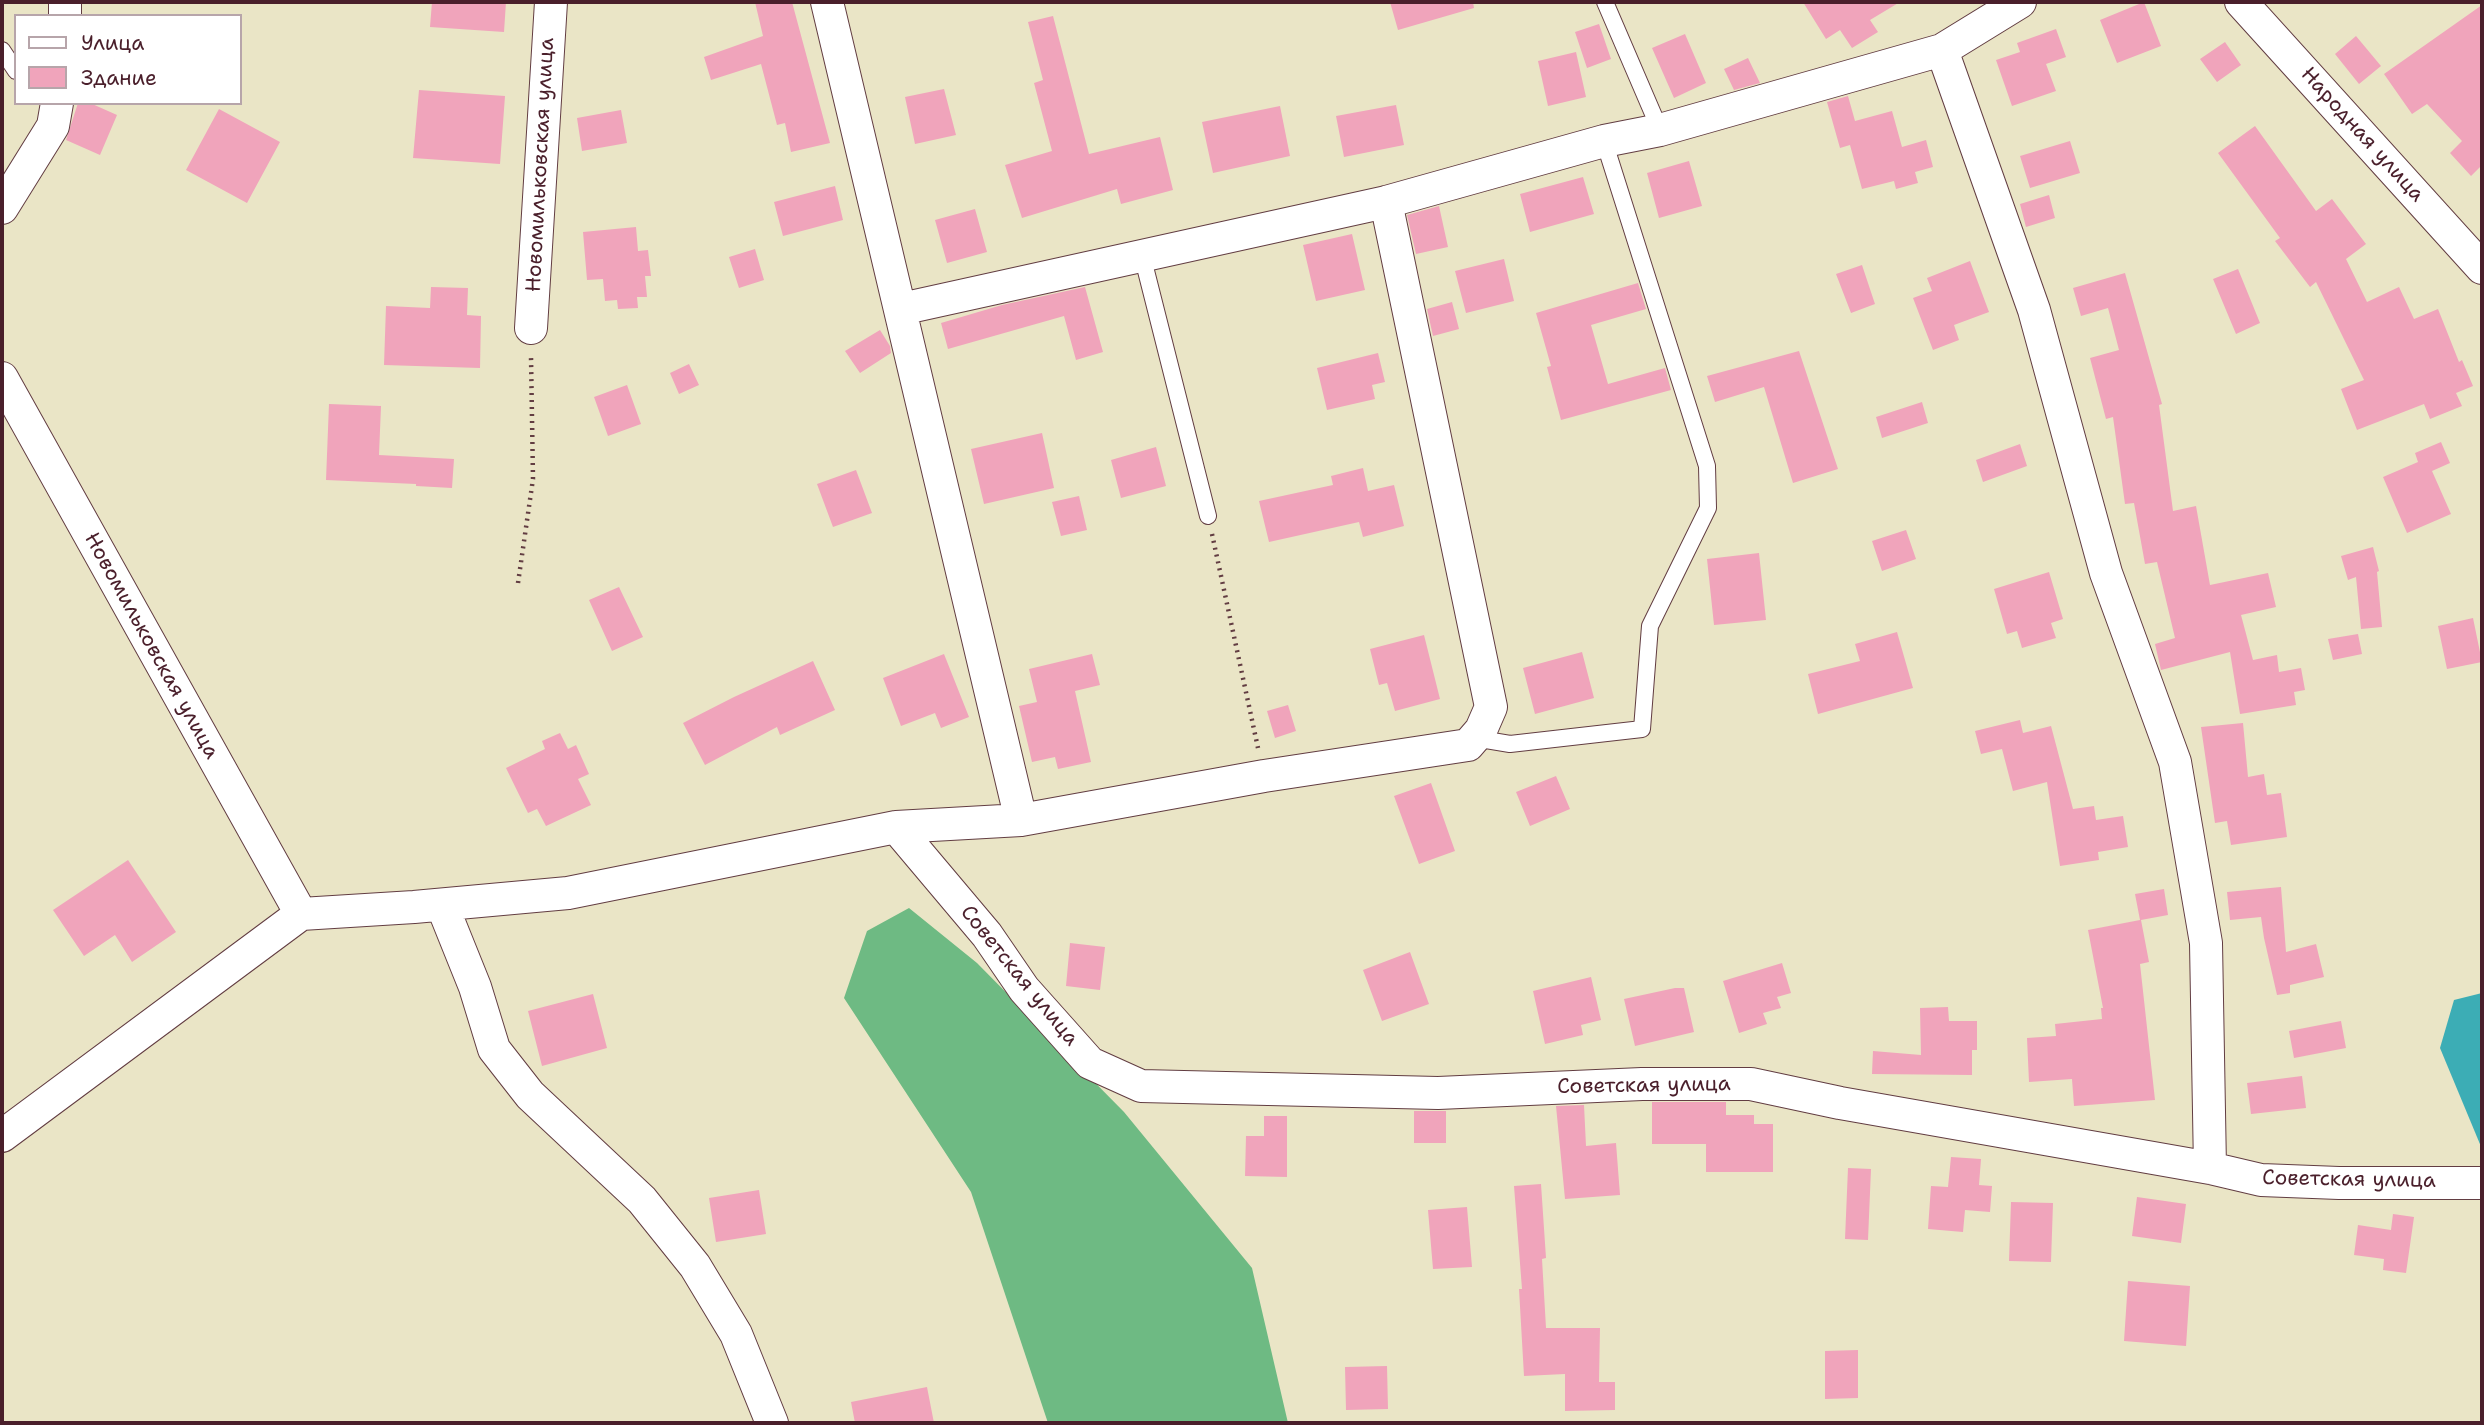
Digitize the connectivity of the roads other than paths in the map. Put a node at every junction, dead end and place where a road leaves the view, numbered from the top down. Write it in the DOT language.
graph roads {
  1 [pos="551,2"];
  2 [pos="827,2"];
  3 [pos="1605,2"];
  4 [pos="2020,2"];
  5 [pos="2241,2"];
  6 [pos="2,50"];
  7 [pos="1942,50"];
  8 [pos="14,68"];
  9 [pos="49,111"];
  10 [pos="1660,130"];
  11 [pos="1604,141"];
  12 [pos="1386,202"];
  13 [pos="2,208"];
  14 [pos="1142,255"];
  15 [pos="2482,268"];
  16 [pos="901,309"];
  17 [pos="531,328"];
  18 [pos="2,378"];
  19 [pos="1208,516"];
  20 [pos="1474,738"];
  21 [pos="1021,820"];
  22 [pos="902,834"];
  23 [pos="442,905"];
  24 [pos="301,914"];
  25 [pos="2,1136"];
  26 [pos="2210,1168"];
  27 [pos="2482,1182"];
  28 [pos="772,1423"];
  1 -- 17 [label="street, Новомильковская улица"];
  2 -- 16 [label="street"];
  3 -- 10 [label="lane"];
  4 -- 7 [label="street"];
  5 -- 15 [label="street, Народная улица"];
  6 -- 8 [label="lane"];
  7 -- 10 [label="street"];
  7 -- 26 [label="street"];
  9 -- 13 [label="street"];
  10 -- 11 [label="street"];
  11 -- 12 [label="street"];
  11 -- 20 [label="lane"];
  12 -- 14 [label="street"];
  12 -- 20 [label="street"];
  14 -- 16 [label="street"];
  14 -- 19 [label="lane"];
  16 -- 21 [label="street"];
  18 -- 24 [label="street, Новомильковская улица"];
  20 -- 21 [label="street"];
  21 -- 22 [label="street"];
  22 -- 23 [label="street"];
  22 -- 26 [label="street, Советская улица"];
  23 -- 24 [label="street"];
  23 -- 28 [label="street"];
  24 -- 25 [label="street"];
  26 -- 27 [label="street, Советская улица"];
}
